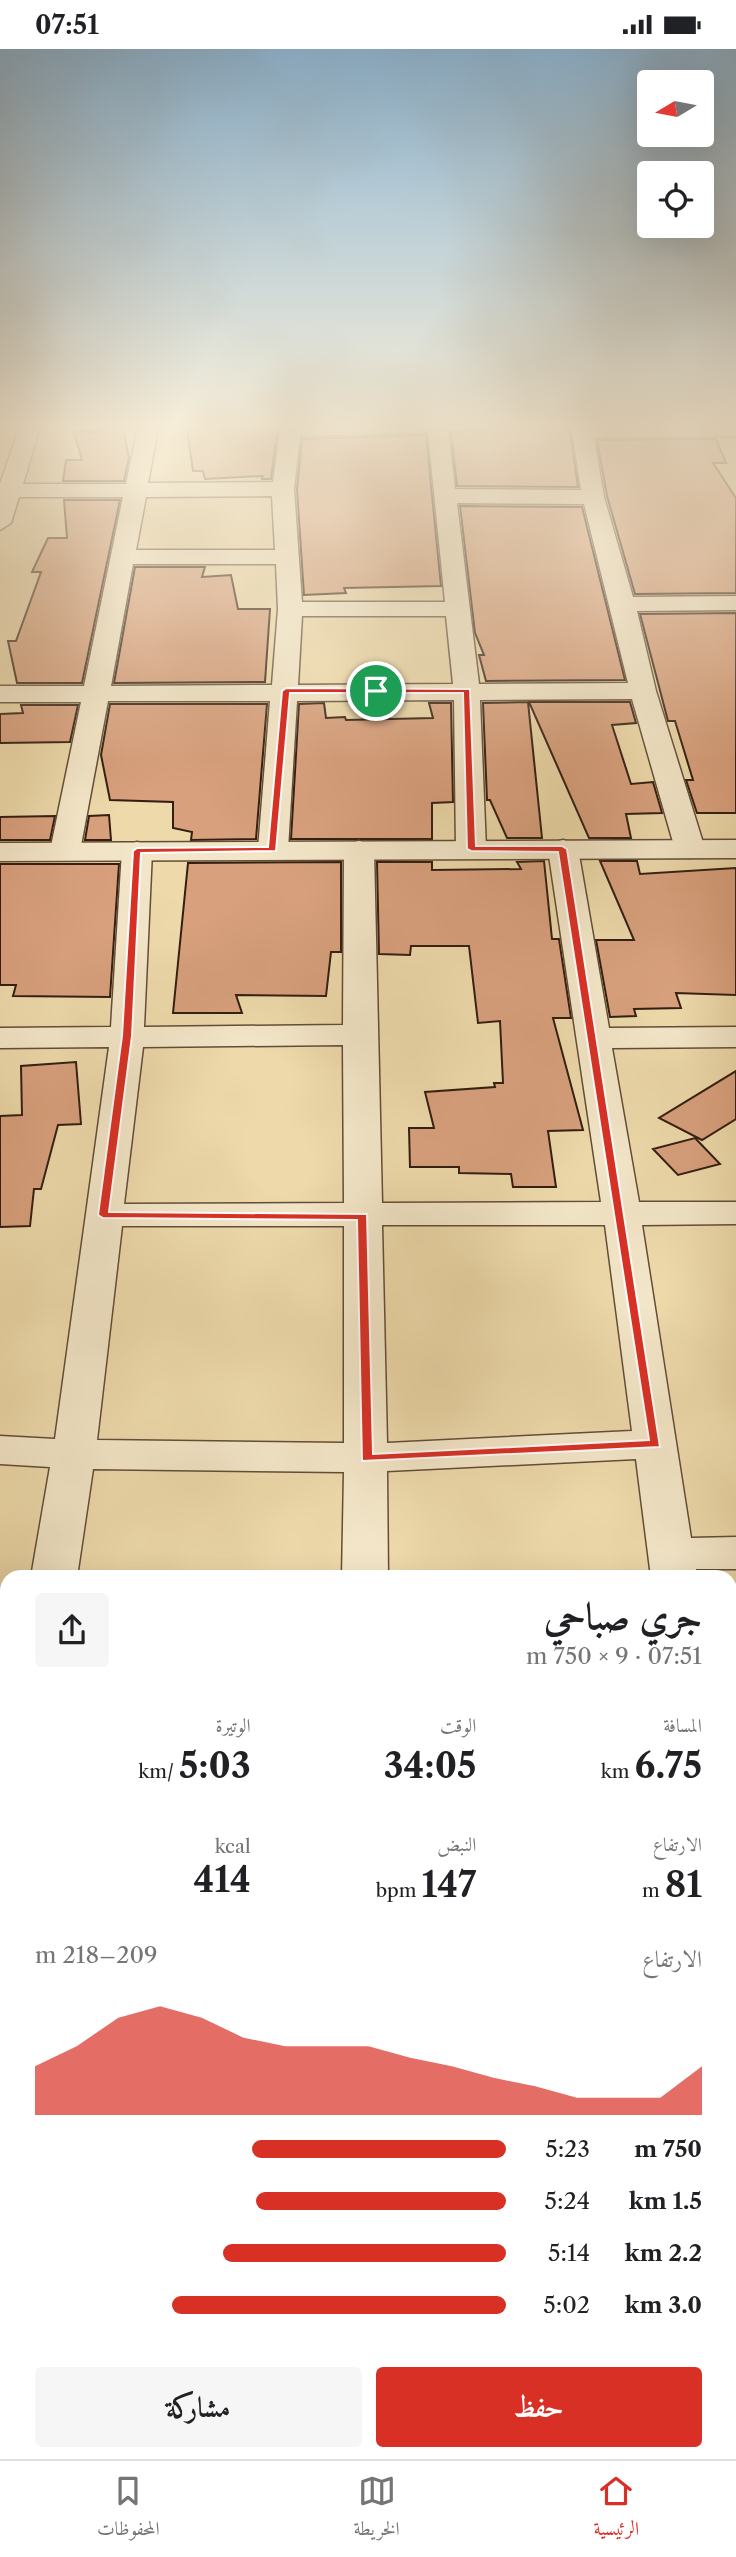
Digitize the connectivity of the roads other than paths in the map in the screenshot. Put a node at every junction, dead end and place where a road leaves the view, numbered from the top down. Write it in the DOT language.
graph roads {
  1 [pos="129,535"];
  2 [pos="286,535"];
  3 [pos="450,535"];
  4 [pos="604,535"];
  5 [pos="125,557"];
  6 [pos="287,557"];
  7 [pos="736,603"];
  8 [pos="623,604"];
  9 [pos="290,609"];
  10 [pos="460,609"];
  11 [pos="286,691"];
  12 [pos="467,691"];
  13 [pos="642,691"];
  14 [pos="95,693"];
  15 [pos="0,694"];
  16 [pos="273,849"];
  17 [pos="471,849"];
  18 [pos="562,849"];
  19 [pos="690,849"];
  20 [pos="736,849"];
  21 [pos="359,850"];
  22 [pos="65,851"];
  23 [pos="137,851"];
  24 [pos="0,852"];
  25 [pos="358,1035"];
  26 [pos="127,1036"];
  27 [pos="736,1037"];
  28 [pos="0,1038"];
  29 [pos="593,1038"];
  30 [pos="622,1213"];
  31 [pos="736,1213"];
  32 [pos="103,1215"];
  33 [pos="363,1216"];
  34 [pos="656,1444"];
  35 [pos="0,1450"];
  36 [pos="74,1454"];
  37 [pos="367,1458"];
  38 [pos="736,1553"];
  39 [pos="672,1565"];
  40 [pos="55,1570"];
  41 [pos="365,1570"];
  1 -- 5 [label="street"];
  2 -- 6 [label="street"];
  3 -- 10 [label="street"];
  4 -- 8 [label="street"];
  5 -- 6 [label="street"];
  5 -- 14 [label="street"];
  6 -- 9 [label="street"];
  7 -- 8 [label="street"];
  8 -- 13 [label="street"];
  9 -- 10 [label="street"];
  9 -- 11 [label="street"];
  10 -- 12 [label="street"];
  11 -- 12 [label="street"];
  11 -- 14 [label="street"];
  11 -- 16 [label="street"];
  12 -- 13 [label="street"];
  12 -- 17 [label="street"];
  13 -- 19 [label="street"];
  14 -- 15 [label="street"];
  14 -- 22 [label="street"];
  16 -- 21 [label="street"];
  16 -- 23 [label="street"];
  17 -- 18 [label="street"];
  17 -- 21 [label="street"];
  18 -- 19 [label="street"];
  18 -- 29 [label="street"];
  19 -- 20 [label="street"];
  21 -- 25 [label="street"];
  22 -- 23 [label="street"];
  22 -- 24 [label="street"];
  23 -- 26 [label="street"];
  25 -- 26 [label="street"];
  25 -- 33 [label="street"];
  26 -- 28 [label="street"];
  26 -- 32 [label="street"];
  27 -- 29 [label="street"];
  29 -- 30 [label="street"];
  30 -- 31 [label="street"];
  30 -- 33 [label="street"];
  30 -- 34 [label="street"];
  32 -- 33 [label="street"];
  32 -- 36 [label="street"];
  33 -- 37 [label="street"];
  34 -- 37 [label="street"];
  34 -- 39 [label="street"];
  35 -- 36 [label="street"];
  36 -- 37 [label="street"];
  36 -- 40 [label="street"];
  37 -- 41 [label="street"];
  38 -- 39 [label="street"];
}
